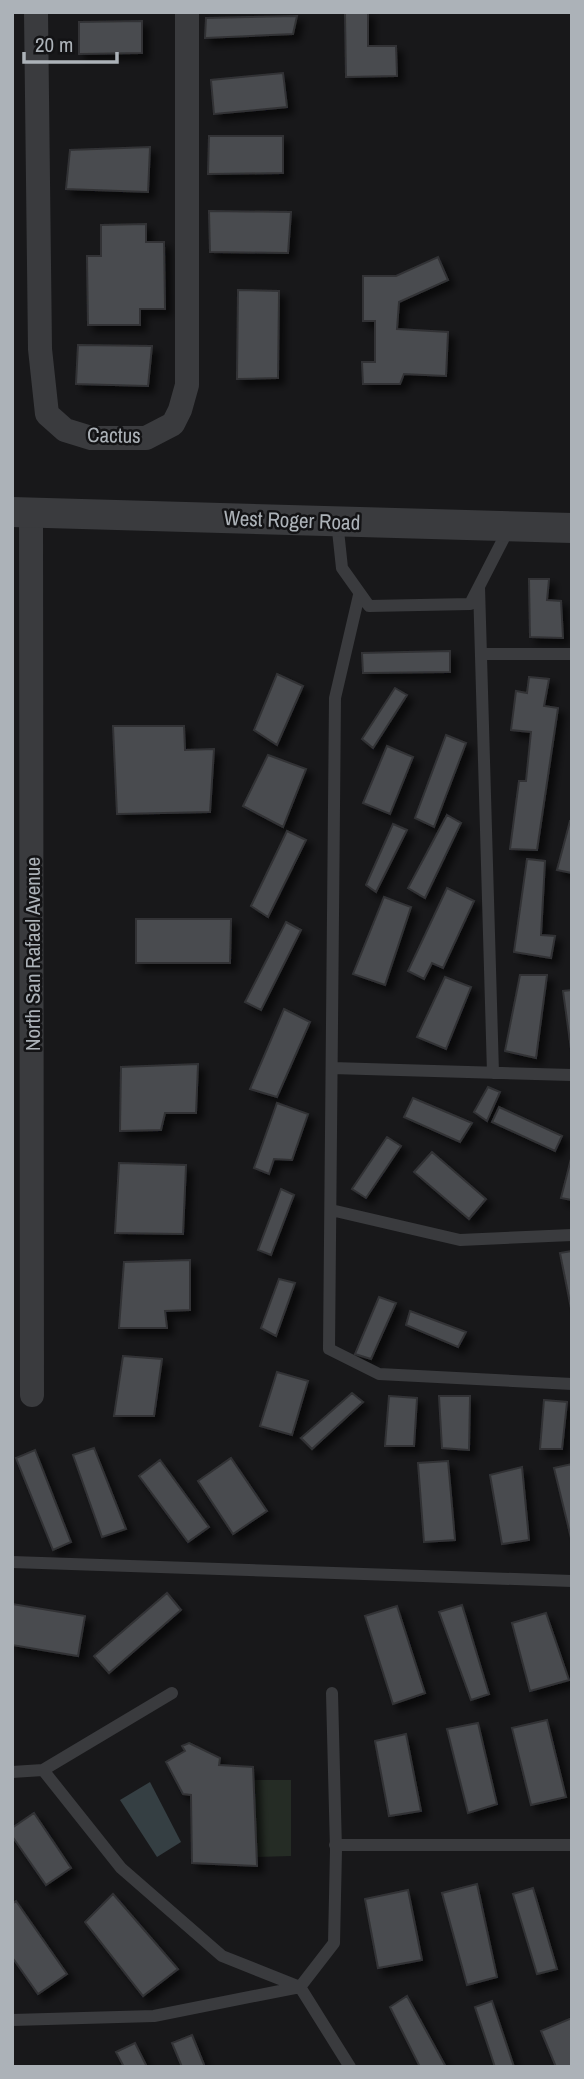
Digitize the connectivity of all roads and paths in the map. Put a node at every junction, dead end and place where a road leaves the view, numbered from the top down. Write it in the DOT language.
graph roads {
  1 [pos="36,12"];
  2 [pos="187,12"];
  3 [pos="22,512"];
  4 [pos="337,521"];
  5 [pos="510,526"];
  6 [pos="572,528"];
  7 [pos="479,587"];
  8 [pos="359,595"];
  9 [pos="481,654"];
  10 [pos="572,654"];
  11 [pos="332,1068"];
  12 [pos="493,1073"];
  13 [pos="572,1075"];
  14 [pos="331,1210"];
  15 [pos="572,1235"];
  16 [pos="572,1384"];
  17 [pos="32,1395"];
  18 [pos="12,1562"];
  19 [pos="572,1581"];
  20 [pos="172,1693"];
  21 [pos="332,1693"];
  22 [pos="43,1770"];
  23 [pos="12,1772"];
  24 [pos="335,1845"];
  25 [pos="572,1846"];
  26 [pos="300,1987"];
  27 [pos="12,2020"];
  28 [pos="350,2067"];
  1 -- 2 [label="street, Cactus"];
  3 -- 4 [label="street, West Roger Road"];
  3 -- 17 [label="street, North San Rafael Avenue"];
  4 -- 5 [label="street, West Roger Road"];
  4 -- 8 [label="lane"];
  5 -- 6 [label="street, West Roger Road"];
  5 -- 7 [label="lane"];
  7 -- 8 [label="lane"];
  7 -- 9 [label="lane"];
  8 -- 11 [label="lane"];
  9 -- 10 [label="lane"];
  9 -- 12 [label="lane"];
  11 -- 12 [label="lane"];
  11 -- 14 [label="lane"];
  12 -- 13 [label="lane"];
  14 -- 15 [label="lane"];
  14 -- 16 [label="lane"];
  18 -- 19 [label="lane"];
  20 -- 22 [label="lane"];
  21 -- 24 [label="lane"];
  22 -- 23 [label="lane"];
  22 -- 26 [label="lane"];
  24 -- 25 [label="lane"];
  24 -- 26 [label="lane"];
  26 -- 27 [label="lane"];
  26 -- 28 [label="lane"];
}
